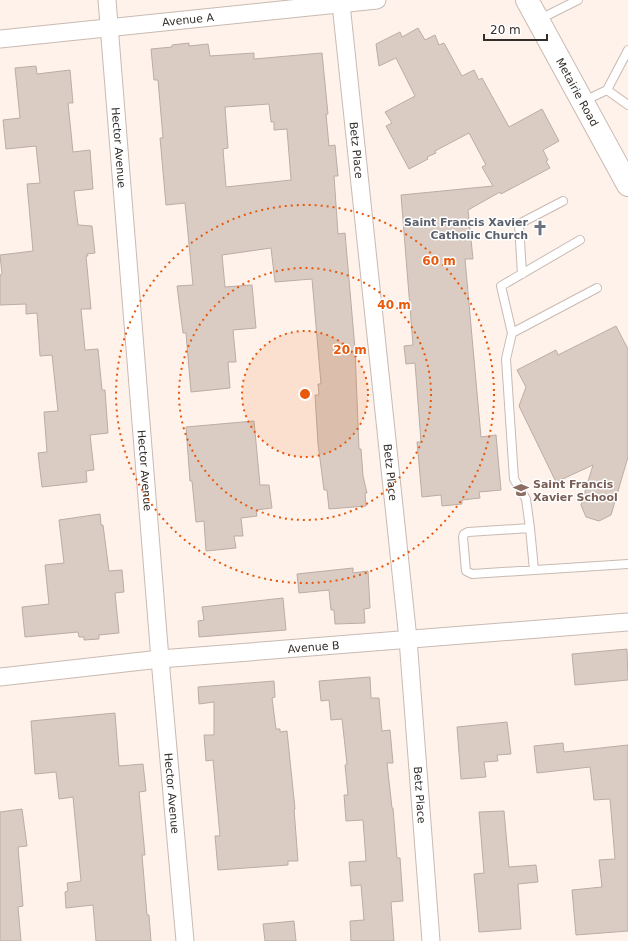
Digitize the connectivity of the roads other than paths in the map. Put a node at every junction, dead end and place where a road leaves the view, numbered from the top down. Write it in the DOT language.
graph roads {
  1 [pos="107,0"];
  2 [pos="377,0"];
  3 [pos="527,0"];
  4 [pos="578,0"];
  5 [pos="341,4"];
  6 [pos="538,20"];
  7 [pos="110,27"];
  8 [pos="0,39"];
  9 [pos="628,50"];
  10 [pos="607,90"];
  11 [pos="582,102"];
  12 [pos="628,105"];
  13 [pos="628,185"];
  14 [pos="563,200"];
  15 [pos="580,240"];
  16 [pos="522,274"];
  17 [pos="597,288"];
  18 [pos="512,333"];
  19 [pos="530,528"];
  20 [pos="628,564"];
  21 [pos="534,570"];
  22 [pos="628,622"];
  23 [pos="408,639"];
  24 [pos="160,659"];
  25 [pos="0,677"];
  26 [pos="185,941"];
  27 [pos="431,941"];
  1 -- 7 [label="street, Hector Avenue"];
  2 -- 5 [label="street, Avenue A"];
  3 -- 6 [label="main road, Metairie Road"];
  4 -- 6 [label="lane"];
  5 -- 7 [label="street, Avenue A"];
  5 -- 23 [label="street, Betz Place"];
  6 -- 11 [label="main road, Metairie Road"];
  7 -- 8 [label="street, Avenue A"];
  7 -- 24 [label="street, Hector Avenue"];
  9 -- 10 [label="lane"];
  10 -- 11 [label="lane"];
  10 -- 12 [label="lane"];
  11 -- 13 [label="main road, Metairie Road"];
  14 -- 16 [label="lane"];
  15 -- 16 [label="lane"];
  16 -- 18 [label="lane"];
  17 -- 18 [label="lane"];
  18 -- 19 [label="lane"];
  19 -- 21 [label="lane"];
  19 -- 21 [label="lane"];
  20 -- 21 [label="lane"];
  22 -- 23 [label="street, Avenue B"];
  23 -- 24 [label="street, Avenue B"];
  23 -- 27 [label="street, Betz Place"];
  24 -- 25 [label="street, Avenue B"];
  24 -- 26 [label="street, Hector Avenue"];
}
